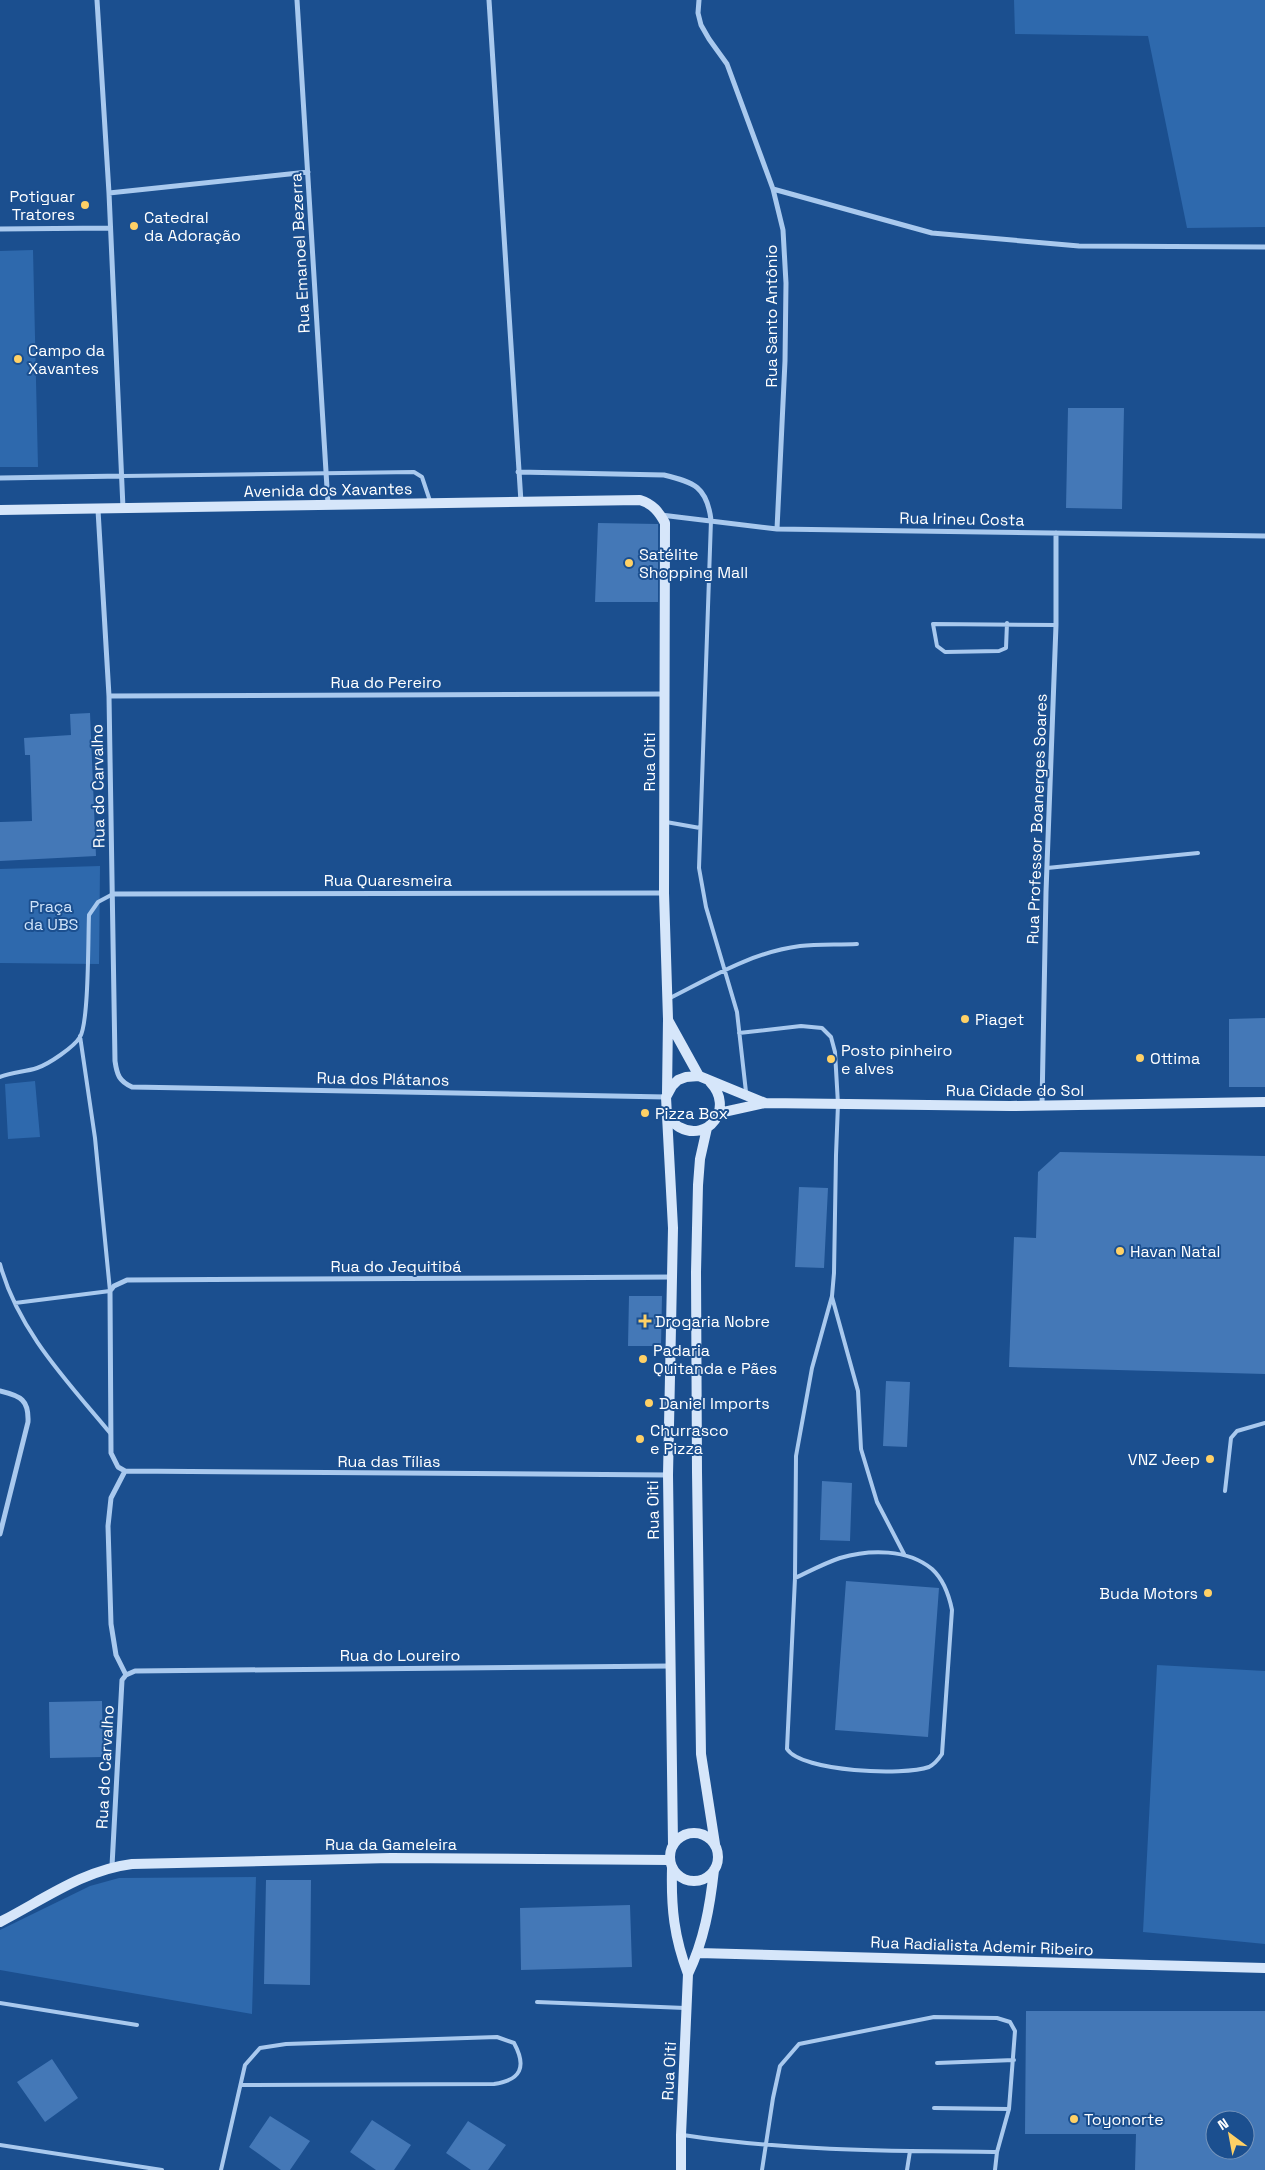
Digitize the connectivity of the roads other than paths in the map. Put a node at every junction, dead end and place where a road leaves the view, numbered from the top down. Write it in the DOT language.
graph roads {
  1 [pos="97,0"];
  2 [pos="297,0"];
  3 [pos="489,0"];
  4 [pos="699,0"];
  5 [pos="308,172"];
  6 [pos="773,189"];
  7 [pos="109,193"];
  8 [pos="110,228"];
  9 [pos="0,229"];
  10 [pos="1265,247"];
  11 [pos="518,472"];
  12 [pos="326,474"];
  13 [pos="123,476"];
  14 [pos="0,478"];
  15 [pos="521,502"];
  16 [pos="431,503"];
  17 [pos="328,505"];
  18 [pos="123,508"];
  19 [pos="0,510"];
  20 [pos="98,510"];
  21 [pos="657,511"];
  22 [pos="710,520"];
  23 [pos="777,529"];
  24 [pos="1056,533"];
  25 [pos="1265,536"];
  26 [pos="1007,623"];
  27 [pos="1056,625"];
  28 [pos="664,694"];
  29 [pos="109,696"];
  30 [pos="664,822"];
  31 [pos="700,828"];
  32 [pos="1198,853"];
  33 [pos="1047,868"];
  34 [pos="664,893"];
  35 [pos="113,894"];
  36 [pos="857,944"];
  37 [pos="725,970"];
  38 [pos="667,1000"];
  39 [pos="668,1019"];
  40 [pos="740,1033"];
  41 [pos="80,1036"];
  42 [pos="115,1062"];
  43 [pos="699,1076"];
  44 [pos="0,1077"];
  45 [pos="709,1080"];
  46 [pos="667,1095"];
  47 [pos="746,1097"];
  48 [pos="1265,1102"];
  49 [pos="765,1104"];
  50 [pos="838,1104"];
  51 [pos="1042,1106"];
  52 [pos="719,1113"];
  53 [pos="668,1116"];
  54 [pos="707,1128"];
  55 [pos="0,1264"];
  56 [pos="672,1277"];
  57 [pos="110,1291"];
  58 [pos="832,1296"];
  59 [pos="15,1302"];
  60 [pos="0,1391"];
  61 [pos="1265,1423"];
  62 [pos="111,1434"];
  63 [pos="126,1471"];
  64 [pos="668,1476"];
  65 [pos="1225,1491"];
  66 [pos="0,1534"];
  67 [pos="904,1554"];
  68 [pos="795,1578"];
  69 [pos="671,1666"];
  70 [pos="128,1674"];
  71 [pos="673,1844"];
  72 [pos="714,1844"];
  73 [pos="671,1864"];
  74 [pos="112,1866"];
  75 [pos="714,1870"];
  76 [pos="0,1922"];
  77 [pos="698,1953"];
  78 [pos="1265,1968"];
  79 [pos="688,1974"];
  80 [pos="537,2002"];
  81 [pos="0,2003"];
  82 [pos="687,2008"];
  83 [pos="137,2025"];
  84 [pos="1014,2060"];
  85 [pos="937,2063"];
  86 [pos="241,2085"];
  87 [pos="934,2108"];
  88 [pos="1009,2109"];
  89 [pos="680,2135"];
  90 [pos="768,2144"];
  91 [pos="0,2145"];
  92 [pos="910,2151"];
  93 [pos="997,2152"];
  94 [pos="162,2170"];
  95 [pos="221,2170"];
  96 [pos="681,2170"];
  97 [pos="762,2170"];
  98 [pos="907,2170"];
  99 [pos="995,2170"];
  1 -- 7 [label="street"];
  2 -- 5 [label="street, Rua Emanoel Bezerra"];
  3 -- 11 [label="street"];
  4 -- 6 [label="street, Rua Santo Antônio"];
  5 -- 7 [label="street"];
  5 -- 12 [label="street, Rua Emanoel Bezerra"];
  6 -- 10 [label="street"];
  6 -- 23 [label="street, Rua Santo Antônio"];
  7 -- 8 [label="street"];
  8 -- 9 [label="street"];
  8 -- 13 [label="street"];
  11 -- 15 [label="street"];
  11 -- 22 [label="street"];
  12 -- 13 [label="lane"];
  12 -- 16 [label="lane"];
  12 -- 17 [label="street, Rua Emanoel Bezerra"];
  13 -- 14 [label="street"];
  13 -- 18 [label="street"];
  15 -- 16 [label="main road, Avenida dos Xavantes"];
  15 -- 21 [label="main road, Avenida dos Xavantes"];
  16 -- 17 [label="main road, Avenida dos Xavantes"];
  17 -- 18 [label="main road, Avenida dos Xavantes"];
  18 -- 20 [label="main road, Avenida dos Xavantes"];
  19 -- 20 [label="main road, Avenida dos Xavantes"];
  20 -- 29 [label="street, Rua do Carvalho"];
  21 -- 22 [label="street, Rua Irineu Costa"];
  21 -- 28 [label="main road, Rua Oiti"];
  22 -- 23 [label="street, Rua Irineu Costa"];
  22 -- 31 [label="lane"];
  23 -- 24 [label="street, Rua Irineu Costa"];
  24 -- 25 [label="street, Rua Irineu Costa"];
  24 -- 27 [label="street, Rua Professor Boanerges Soares"];
  26 -- 26 [label="lane"];
  26 -- 27 [label="lane"];
  27 -- 33 [label="street, Rua Professor Boanerges Soares"];
  28 -- 29 [label="street, Rua do Pereiro"];
  28 -- 30 [label="main road, Rua Oiti"];
  29 -- 35 [label="street, Rua do Carvalho"];
  30 -- 31 [label="lane"];
  30 -- 34 [label="main road, Rua Oiti"];
  31 -- 37 [label="lane"];
  32 -- 33 [label="lane"];
  33 -- 51 [label="street, Rua Professor Boanerges Soares"];
  34 -- 35 [label="street, Rua Quaresmeira"];
  34 -- 38 [label="main road, Rua Oiti"];
  35 -- 41 [label="lane"];
  35 -- 42 [label="street, Rua do Carvalho"];
  36 -- 37 [label="lane"];
  37 -- 38 [label="lane"];
  37 -- 40 [label="lane"];
  38 -- 39 [label="main road, Rua Oiti"];
  39 -- 43 [label="main road, Rua Oiti"];
  39 -- 46 [label="main road, Rua Oiti"];
  40 -- 47 [label="lane"];
  40 -- 50 [label="lane"];
  41 -- 44 [label="lane"];
  41 -- 57 [label="lane"];
  42 -- 46 [label="street, Rua dos Plátanos"];
  43 -- 45 [label="main road"];
  43 -- 46 [label="main road"];
  45 -- 47 [label="main road, Rua Cidade do Sol"];
  45 -- 52 [label="main road"];
  46 -- 53 [label="main road"];
  47 -- 49 [label="main road, Rua Cidade do Sol"];
  48 -- 51 [label="main road, Rua Cidade do Sol"];
  49 -- 50 [label="main road, Rua Cidade do Sol"];
  49 -- 52 [label="main road, Rua Cidade do Sol"];
  50 -- 51 [label="main road, Rua Cidade do Sol"];
  50 -- 58 [label="lane"];
  52 -- 54 [label="main road"];
  53 -- 54 [label="main road"];
  53 -- 56 [label="main road, Rua Oiti"];
  54 -- 72 [label="main road"];
  55 -- 59 [label="lane"];
  56 -- 57 [label="street, Rua do Jequitibá"];
  56 -- 64 [label="main road, Rua Oiti"];
  57 -- 59 [label="lane"];
  57 -- 62 [label="street"];
  58 -- 67 [label="lane"];
  58 -- 68 [label="lane"];
  59 -- 62 [label="lane"];
  60 -- 66 [label="street"];
  61 -- 65 [label="lane"];
  62 -- 63 [label="street"];
  63 -- 64 [label="street, Rua das Tílias"];
  63 -- 70 [label="street"];
  64 -- 69 [label="main road, Rua Oiti"];
  67 -- 68 [label="lane"];
  67 -- 68 [label="lane"];
  69 -- 70 [label="street, Rua do Loureiro"];
  69 -- 71 [label="main road, Rua Oiti"];
  70 -- 74 [label="street, Rua do Carvalho"];
  71 -- 72 [label="main road"];
  71 -- 73 [label="main road"];
  72 -- 75 [label="main road"];
  73 -- 74 [label="main road, Rua da Gameleira"];
  73 -- 75 [label="main road"];
  73 -- 79 [label="main road, Rua Oiti"];
  74 -- 76 [label="main road, Rua da Gameleira"];
  75 -- 77 [label="main road, Rua Oiti"];
  77 -- 78 [label="main road, Rua Radialista Ademir Ribeiro"];
  77 -- 79 [label="main road, Rua Oiti"];
  79 -- 82 [label="main road, Rua Oiti"];
  80 -- 82 [label="lane"];
  81 -- 83 [label="lane"];
  82 -- 89 [label="main road, Rua Oiti"];
  84 -- 85 [label="lane"];
  84 -- 88 [label="lane"];
  84 -- 90 [label="lane"];
  86 -- 86 [label="lane"];
  86 -- 95 [label="lane"];
  87 -- 88 [label="lane"];
  88 -- 93 [label="lane"];
  89 -- 90 [label="lane"];
  89 -- 96 [label="main road, Rua Oiti"];
  90 -- 92 [label="lane"];
  90 -- 97 [label="lane"];
  91 -- 94 [label="lane"];
  92 -- 93 [label="lane"];
  92 -- 98 [label="lane"];
  93 -- 99 [label="lane"];
}
